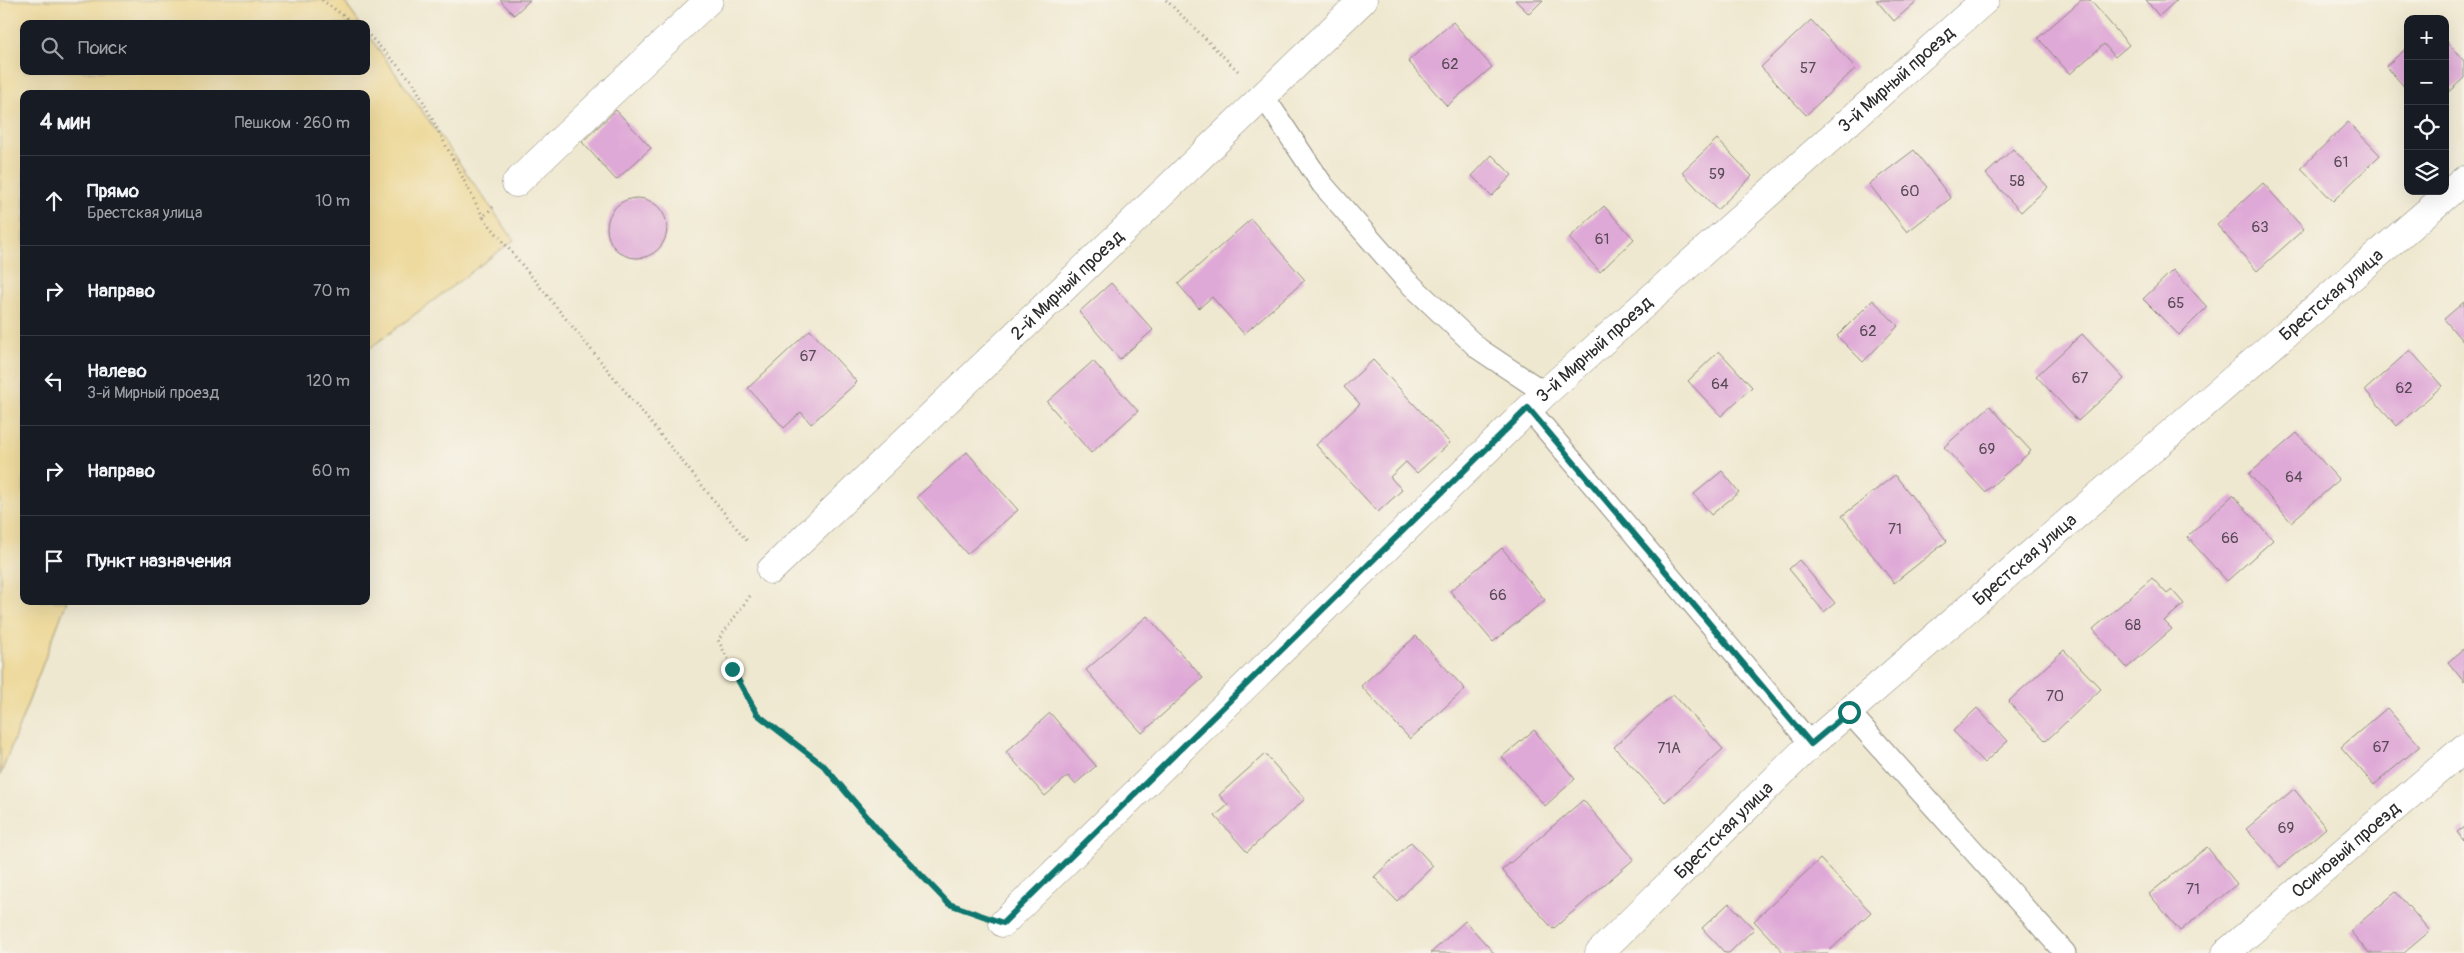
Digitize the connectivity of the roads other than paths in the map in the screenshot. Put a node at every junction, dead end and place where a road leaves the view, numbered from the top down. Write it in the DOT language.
graph roads {
  1 [pos="709,0"];
  2 [pos="1363,0"];
  3 [pos="1985,0"];
  4 [pos="1262,94"];
  5 [pos="2464,180"];
  6 [pos="516,183"];
  7 [pos="1537,401"];
  8 [pos="771,570"];
  9 [pos="1849,712"];
  10 [pos="1811,744"];
  11 [pos="2464,748"];
  12 [pos="1003,923"];
  13 [pos="1599,953"];
  14 [pos="2065,953"];
  15 [pos="2226,953"];
  1 -- 6 [label="street"];
  2 -- 4 [label="street, 2-й Мирный проезд"];
  3 -- 7 [label="street, 3-й Мирный проезд"];
  4 -- 7 [label="lane"];
  4 -- 8 [label="street, 2-й Мирный проезд"];
  5 -- 9 [label="street, Брестская улица"];
  7 -- 10 [label="lane"];
  7 -- 12 [label="street, 3-й Мирный проезд"];
  9 -- 10 [label="street, Брестская улица"];
  9 -- 14 [label="lane"];
  10 -- 13 [label="street, Брестская улица"];
  11 -- 15 [label="street, Осиновый проезд"];
}
